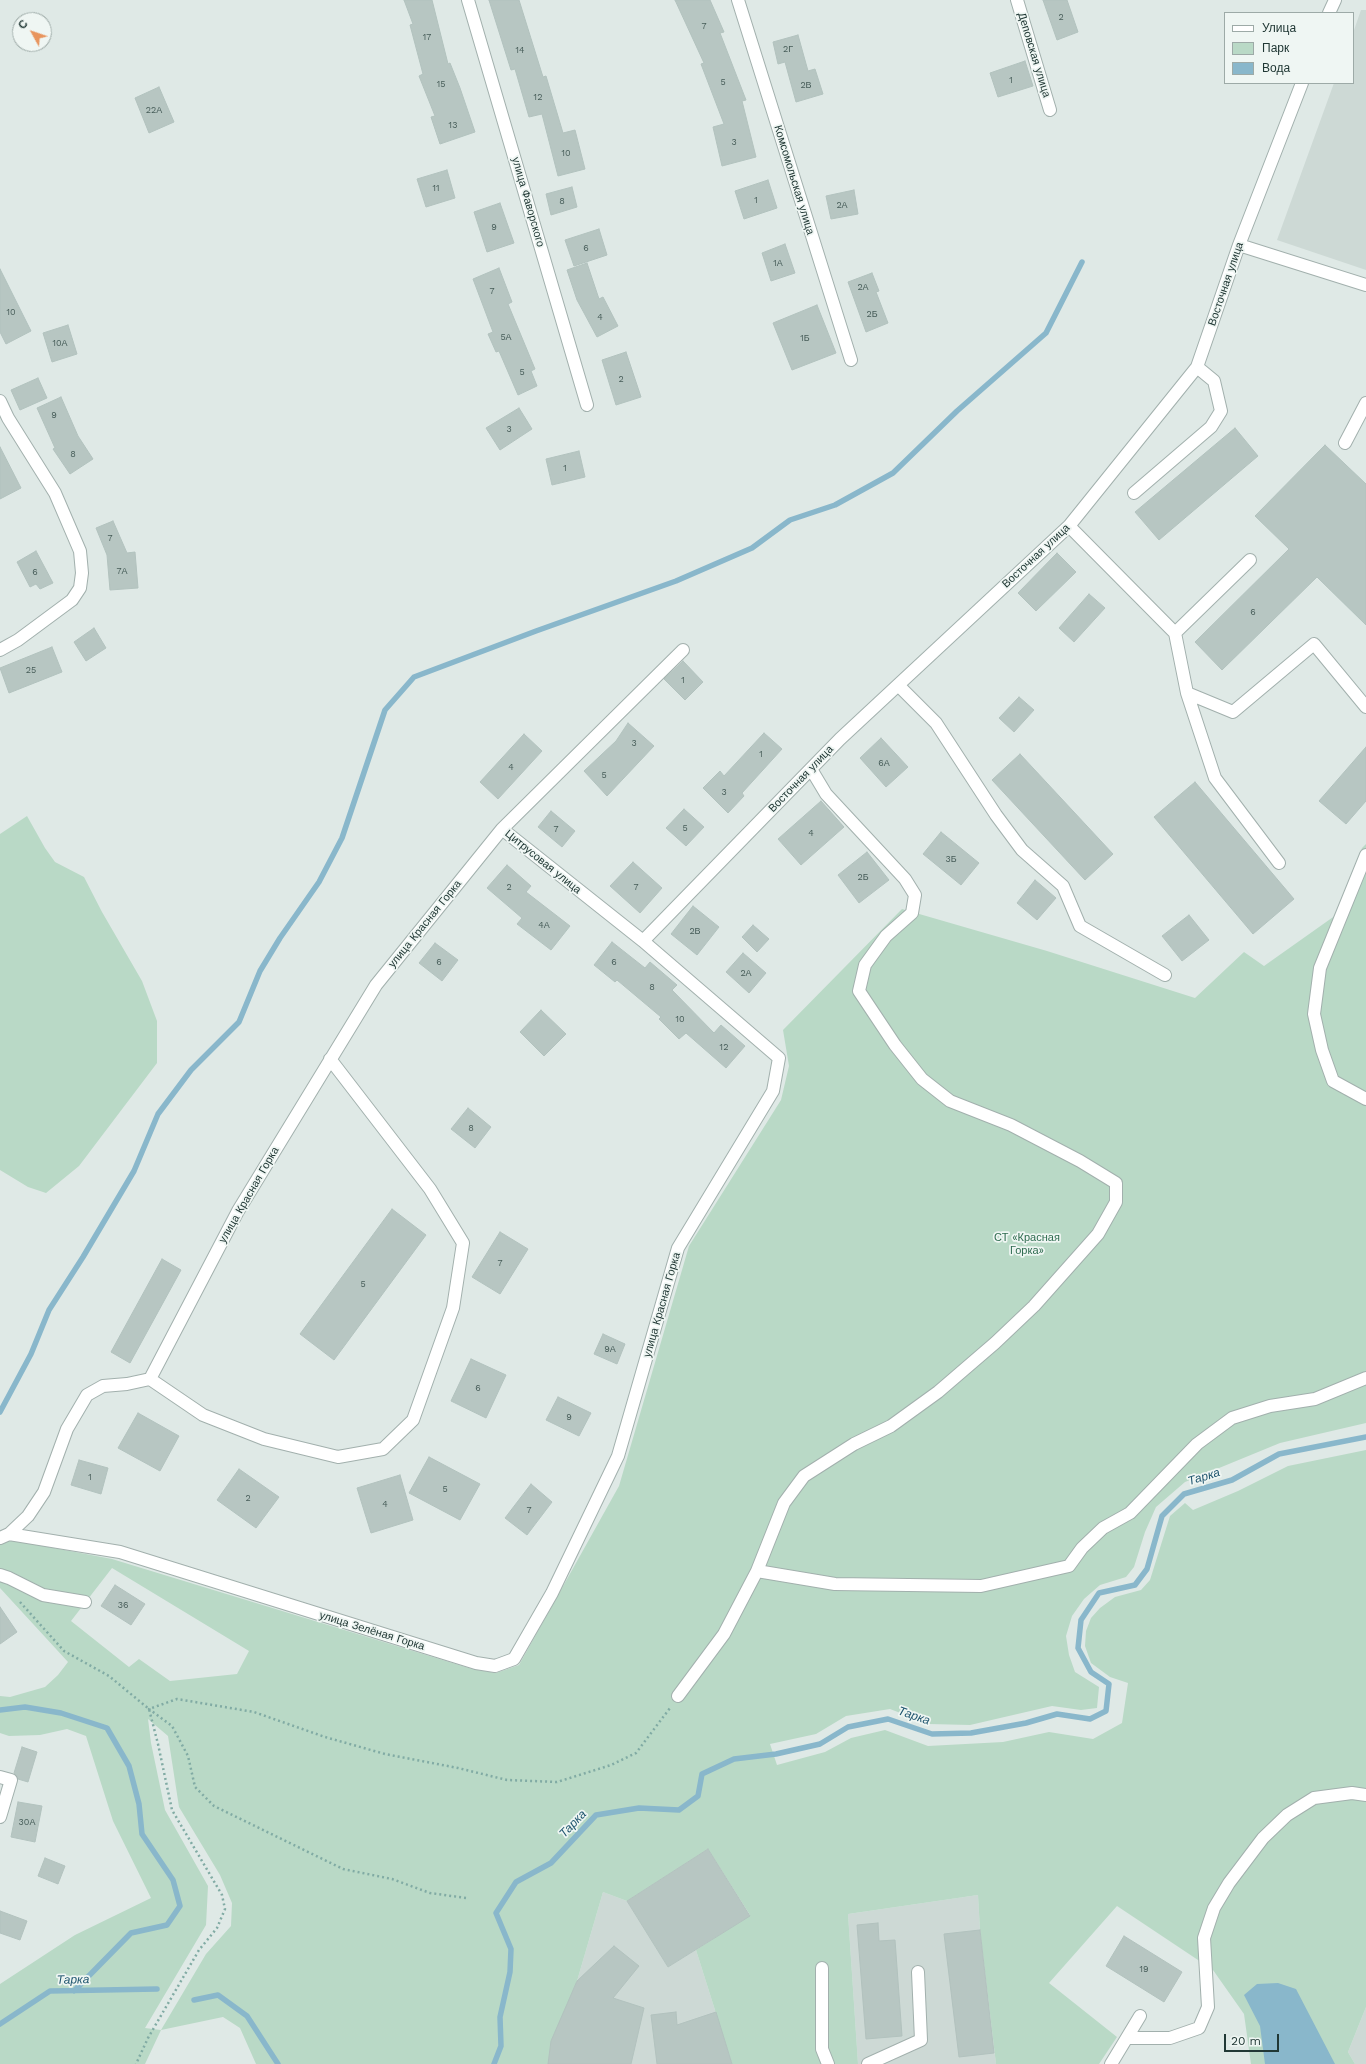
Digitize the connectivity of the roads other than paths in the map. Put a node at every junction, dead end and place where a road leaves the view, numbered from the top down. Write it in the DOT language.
graph roads {
  1 [pos="468,0"];
  2 [pos="738,0"];
  3 [pos="1017,0"];
  4 [pos="1334,0"];
  5 [pos="1330,12"];
  6 [pos="1302,84"];
  7 [pos="1050,110"];
  8 [pos="1239,245"];
  9 [pos="1366,285"];
  10 [pos="851,360"];
  11 [pos="1197,367"];
  12 [pos="0,401"];
  13 [pos="1366,403"];
  14 [pos="587,405"];
  15 [pos="1345,443"];
  16 [pos="1134,493"];
  17 [pos="1069,526"];
  18 [pos="1250,560"];
  19 [pos="1175,633"];
  20 [pos="0,650"];
  21 [pos="683,650"];
  22 [pos="898,685"];
  23 [pos="1187,693"];
  24 [pos="1366,707"];
  25 [pos="811,769"];
  26 [pos="502,829"];
  27 [pos="1366,855"];
  28 [pos="1279,863"];
  29 [pos="643,941"];
  30 [pos="1165,975"];
  31 [pos="779,1058"];
  32 [pos="330,1059"];
  33 [pos="1366,1099"];
  34 [pos="1366,1378"];
  35 [pos="150,1379"];
  36 [pos="618,1456"];
  37 [pos="5,1536"];
  38 [pos="757,1571"];
  39 [pos="0,1575"];
  40 [pos="85,1602"];
  41 [pos="678,1696"];
  42 [pos="0,1777"];
  43 [pos="1366,1795"];
  44 [pos="0,1817"];
  45 [pos="822,1968"];
  46 [pos="918,1972"];
  47 [pos="1140,2016"];
  48 [pos="1126,2038"];
  49 [pos="828,2064"];
  50 [pos="868,2064"];
  51 [pos="1110,2064"];
  1 -- 14 [label="street, улица Фаворского"];
  2 -- 10 [label="street, Комсомольская улица"];
  3 -- 7 [label="street, Деповская улица"];
  4 -- 5 [label="street"];
  6 -- 8 [label="street, Восточная улица"];
  8 -- 9 [label="street"];
  8 -- 11 [label="street, Восточная улица"];
  11 -- 16 [label="street"];
  11 -- 17 [label="street, Восточная улица"];
  12 -- 20 [label="street"];
  13 -- 15 [label="street"];
  17 -- 19 [label="street"];
  17 -- 22 [label="street, Восточная улица"];
  18 -- 19 [label="street"];
  19 -- 23 [label="street"];
  21 -- 26 [label="street, Цитрусовая улица"];
  22 -- 25 [label="street, Восточная улица"];
  22 -- 30 [label="street"];
  23 -- 24 [label="street"];
  23 -- 28 [label="street"];
  25 -- 29 [label="street, Восточная улица"];
  25 -- 38 [label="street"];
  26 -- 29 [label="street, Цитрусовая улица"];
  26 -- 32 [label="street, улица Красная Горка"];
  27 -- 33 [label="street"];
  29 -- 31 [label="street, Цитрусовая улица"];
  31 -- 36 [label="street, улица Красная Горка"];
  32 -- 35 [label="street, улица Красная Горка"];
  32 -- 35 [label="street"];
  34 -- 38 [label="street"];
  35 -- 37 [label="street"];
  36 -- 37 [label="street, улица Зелёная Горка"];
  38 -- 41 [label="street"];
  39 -- 40 [label="street"];
  42 -- 44 [label="street"];
  43 -- 48 [label="street"];
  45 -- 49 [label="street"];
  46 -- 50 [label="street"];
  47 -- 48 [label="street"];
  48 -- 51 [label="street"];
}
